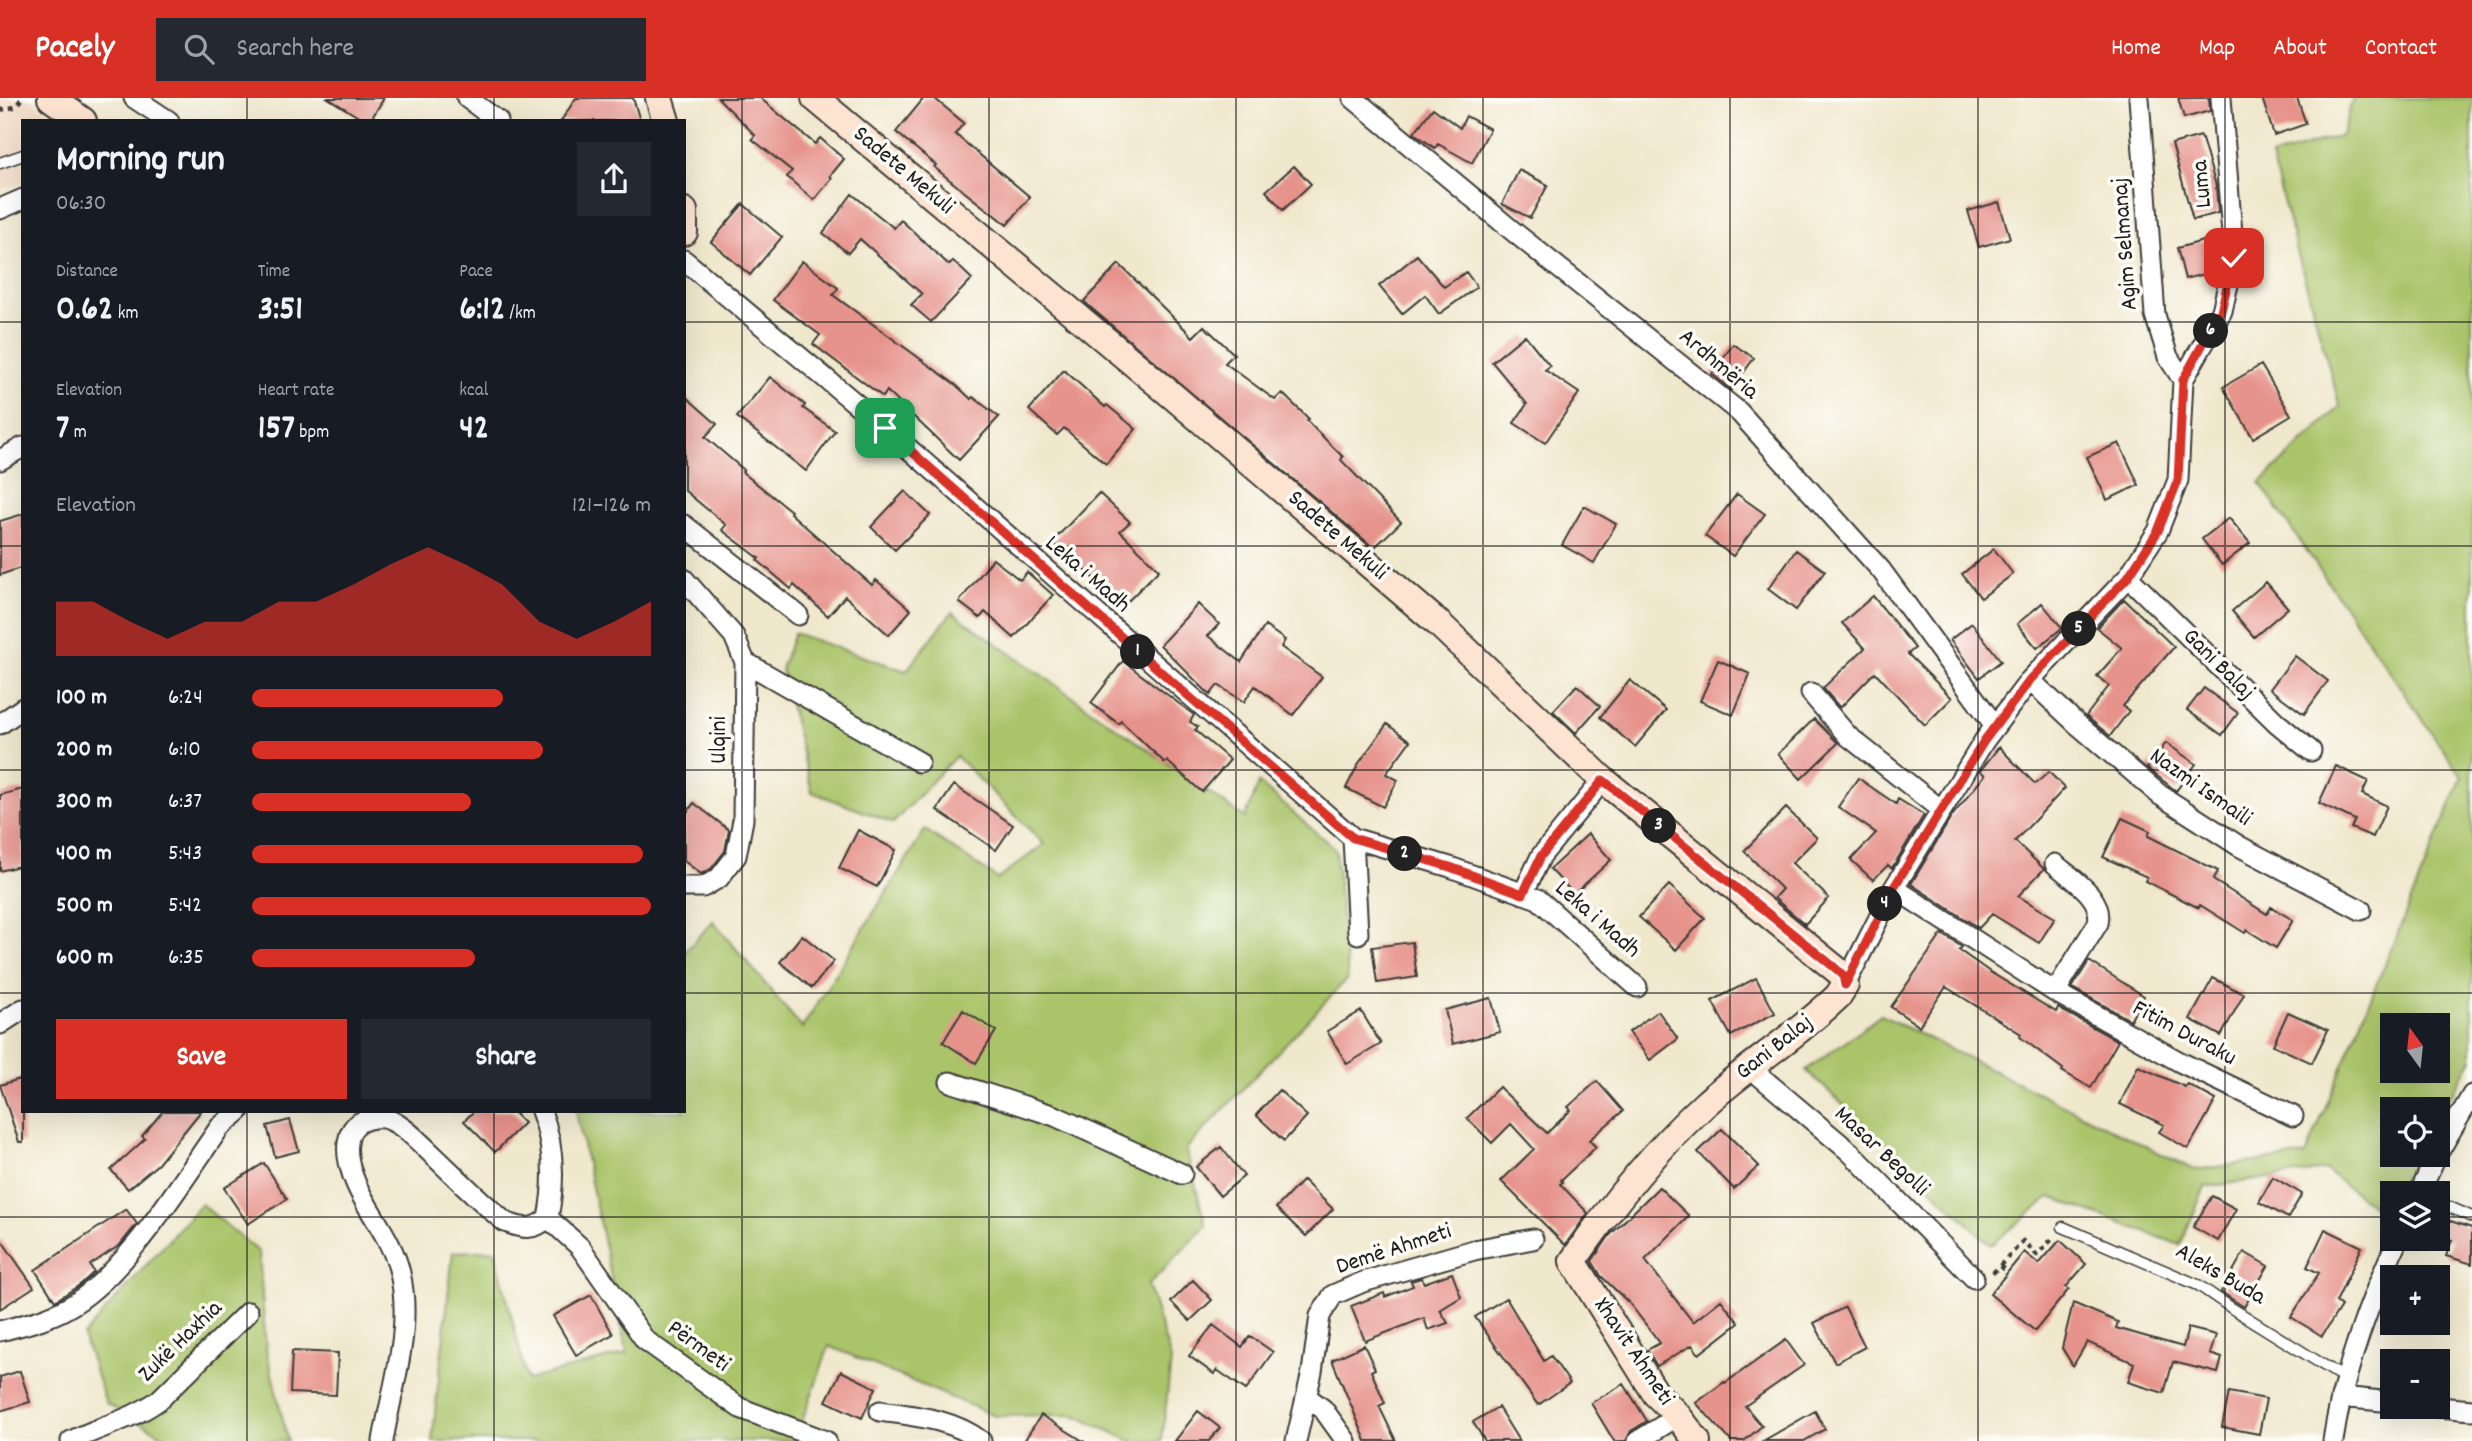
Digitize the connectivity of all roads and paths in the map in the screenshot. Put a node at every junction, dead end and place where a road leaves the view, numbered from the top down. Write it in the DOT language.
graph roads {
  1 [pos="22,98"];
  2 [pos="51,98"];
  3 [pos="134,98"];
  4 [pos="467,98"];
  5 [pos="659,98"];
  6 [pos="815,98"];
  7 [pos="1353,98"];
  8 [pos="2139,98"];
  9 [pos="2221,98"];
  10 [pos="0,110"];
  11 [pos="80,119"];
  12 [pos="166,119"];
  13 [pos="495,119"];
  14 [pos="665,119"];
  15 [pos="21,156"];
  16 [pos="0,163"];
  17 [pos="21,200"];
  18 [pos="0,209"];
  19 [pos="686,262"];
  20 [pos="2183,380"];
  21 [pos="21,448"];
  22 [pos="0,460"];
  23 [pos="686,528"];
  24 [pos="2128,577"];
  25 [pos="686,581"];
  26 [pos="798,615"];
  27 [pos="745,662"];
  28 [pos="2030,680"];
  29 [pos="1811,693"];
  30 [pos="21,709"];
  31 [pos="0,724"];
  32 [pos="1995,726"];
  33 [pos="2311,751"];
  34 [pos="919,762"];
  35 [pos="1603,780"];
  36 [pos="1940,809"];
  37 [pos="1353,838"];
  38 [pos="2055,864"];
  39 [pos="686,887"];
  40 [pos="1894,887"];
  41 [pos="1523,894"];
  42 [pos="2361,911"];
  43 [pos="1358,934"];
  44 [pos="1845,985"];
  45 [pos="1637,987"];
  46 [pos="2055,992"];
  47 [pos="21,1010"];
  48 [pos="0,1024"];
  49 [pos="1749,1067"];
  50 [pos="950,1082"];
  51 [pos="2472,1095"];
  52 [pos="237,1113"];
  53 [pos="542,1113"];
  54 [pos="383,1115"];
  55 [pos="2292,1116"];
  56 [pos="2450,1132"];
  57 [pos="1182,1174"];
  58 [pos="2450,1207"];
  59 [pos="2472,1217"];
  60 [pos="548,1218"];
  61 [pos="2063,1227"];
  62 [pos="1533,1239"];
  63 [pos="2393,1251"];
  64 [pos="1573,1261"];
  65 [pos="2000,1266"];
  66 [pos="2007,1273"];
  67 [pos="1974,1278"];
  68 [pos="248,1311"];
  69 [pos="0,1331"];
  70 [pos="2344,1388"];
  71 [pos="1307,1397"];
  72 [pos="2380,1398"];
  73 [pos="2450,1408"];
  74 [pos="2472,1410"];
  75 [pos="880,1411"];
  76 [pos="1678,1416"];
  77 [pos="71,1441"];
  78 [pos="383,1441"];
  79 [pos="826,1441"];
  80 [pos="981,1441"];
  81 [pos="1296,1441"];
  82 [pos="1346,1441"];
  83 [pos="1638,1441"];
  84 [pos="1697,1441"];
  85 [pos="2333,1441"];
  1 -- 10 [label="path"];
  2 -- 11 [label="street"];
  3 -- 12 [label="street"];
  4 -- 13 [label="street"];
  5 -- 14 [label="street"];
  6 -- 35 [label="street, Sadete Mekuli"];
  7 -- 32 [label="street, Ardhmëria"];
  8 -- 20 [label="street, Agim Selmanaj"];
  9 -- 20 [label="street, Luma"];
  15 -- 16 [label="lane"];
  17 -- 18 [label="street"];
  19 -- 37 [label="street, Leka i Madh"];
  20 -- 24 [label="street, Gani Balaj"];
  21 -- 22 [label="street"];
  23 -- 26 [label="street"];
  24 -- 28 [label="street, Gani Balaj"];
  24 -- 33 [label="street, Gani Balaj"];
  25 -- 27 [label="street, Ulqini"];
  27 -- 34 [label="street"];
  27 -- 39 [label="street, Ulqini"];
  28 -- 32 [label="street, Gani Balaj"];
  28 -- 42 [label="street, Nazmi Ismaili"];
  29 -- 36 [label="street"];
  30 -- 31 [label="street"];
  32 -- 36 [label="street, Gani Balaj"];
  35 -- 41 [label="street, Leka i Madh"];
  35 -- 44 [label="street, Sadete Mekuli"];
  36 -- 40 [label="street, Gani Balaj"];
  37 -- 41 [label="street, Leka i Madh"];
  37 -- 43 [label="street"];
  38 -- 46 [label="street"];
  40 -- 44 [label="street, Gani Balaj"];
  40 -- 46 [label="street, Fitim Duraku"];
  41 -- 45 [label="street, Leka i Madh"];
  44 -- 49 [label="street, Gani Balaj"];
  46 -- 55 [label="street, Fitim Duraku"];
  47 -- 48 [label="street"];
  49 -- 64 [label="street, Gani Balaj"];
  49 -- 67 [label="street, Masar Begolli"];
  50 -- 57 [label="street"];
  51 -- 56 [label="street"];
  52 -- 69 [label="street"];
  53 -- 60 [label="street"];
  54 -- 60 [label="street"];
  54 -- 78 [label="street"];
  58 -- 59 [label="lane"];
  60 -- 79 [label="street, Përmeti"];
  61 -- 65 [label="path"];
  61 -- 70 [label="lane, Aleks Buda"];
  62 -- 71 [label="street, Demë Ahmeti"];
  63 -- 70 [label="street"];
  64 -- 76 [label="street, Xhavit Ahmeti"];
  65 -- 66 [label="path"];
  65 -- 67 [label="path"];
  68 -- 77 [label="street, Zukë Haxhia"];
  70 -- 72 [label="street"];
  70 -- 85 [label="street"];
  71 -- 81 [label="street, Demë Ahmeti"];
  71 -- 82 [label="street"];
  73 -- 74 [label="street"];
  75 -- 80 [label="street"];
  76 -- 83 [label="street"];
  76 -- 84 [label="street, Xhavit Ahmeti"];
}
